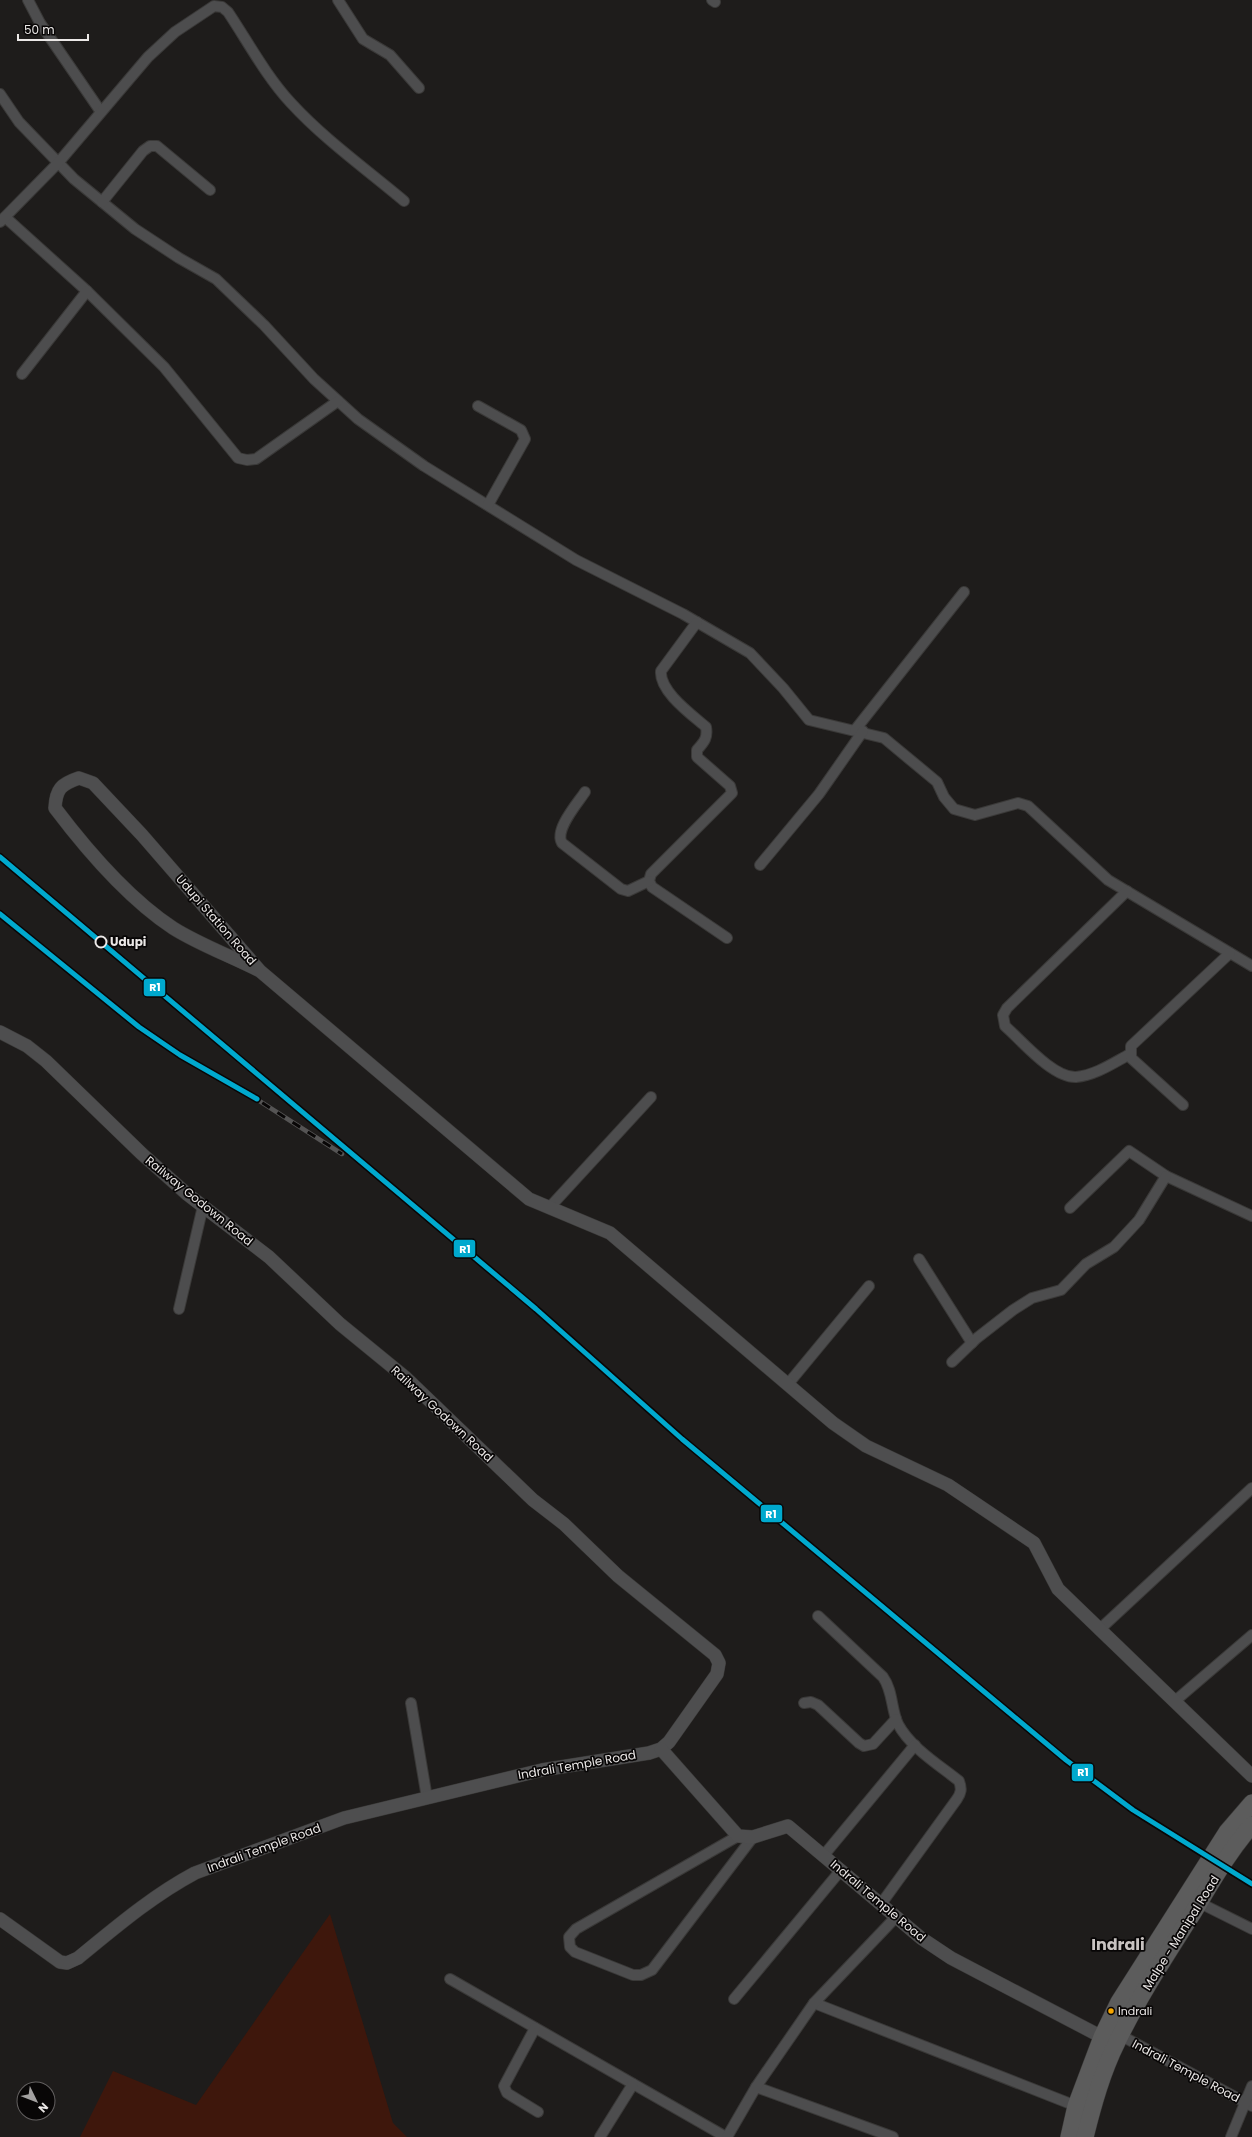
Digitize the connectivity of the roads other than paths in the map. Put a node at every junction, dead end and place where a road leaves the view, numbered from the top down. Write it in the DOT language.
graph roads {
  1 [pos="28,0"];
  2 [pos="338,0"];
  3 [pos="419,88"];
  4 [pos="0,94"];
  5 [pos="101,112"];
  6 [pos="58,163"];
  7 [pos="210,190"];
  8 [pos="404,201"];
  9 [pos="102,202"];
  10 [pos="2,220"];
  11 [pos="87,291"];
  12 [pos="22,374"];
  13 [pos="338,401"];
  14 [pos="478,406"];
  15 [pos="488,505"];
  16 [pos="964,592"];
  17 [pos="697,622"];
  18 [pos="859,730"];
  19 [pos="585,792"];
  20 [pos="760,865"];
  21 [pos="649,881"];
  22 [pos="1127,891"];
  23 [pos="726,938"];
  24 [pos="1230,953"];
  25 [pos="1250,961"];
  26 [pos="260,971"];
  27 [pos="0,1032"];
  28 [pos="1130,1054"];
  29 [pos="651,1097"];
  30 [pos="1183,1105"];
  31 [pos="1166,1176"];
  32 [pos="203,1206"];
  33 [pos="549,1208"];
  34 [pos="1070,1208"];
  35 [pos="1252,1216"];
  36 [pos="919,1259"];
  37 [pos="869,1286"];
  38 [pos="179,1309"];
  39 [pos="972,1343"];
  40 [pos="952,1362"];
  41 [pos="788,1384"];
  42 [pos="1252,1488"];
  43 [pos="818,1616"];
  44 [pos="1099,1630"];
  45 [pos="1252,1635"];
  46 [pos="1175,1701"];
  47 [pos="411,1703"];
  48 [pos="804,1703"];
  49 [pos="896,1719"];
  50 [pos="915,1744"];
  51 [pos="661,1749"];
  52 [pos="1252,1776"];
  53 [pos="427,1798"];
  54 [pos="1252,1803"];
  55 [pos="1244,1833"];
  56 [pos="738,1836"];
  57 [pos="753,1837"];
  58 [pos="824,1855"];
  59 [pos="841,1870"];
  60 [pos="1192,1899"];
  61 [pos="881,1904"];
  62 [pos="896,1917"];
  63 [pos="0,1919"];
  64 [pos="1252,1929"];
  65 [pos="450,1979"];
  66 [pos="734,2000"];
  67 [pos="814,2003"];
  68 [pos="535,2028"];
  69 [pos="1120,2036"];
  70 [pos="1102,2037"];
  71 [pos="633,2084"];
  72 [pos="1252,2086"];
  73 [pos="756,2087"];
  74 [pos="1249,2104"];
  75 [pos="1076,2106"];
  76 [pos="538,2112"];
  77 [pos="600,2137"];
  78 [pos="727,2137"];
  79 [pos="893,2137"];
  80 [pos="1069,2137"];
  81 [pos="1085,2137"];
  82 [pos="1231,2137"];
  1 -- 5 [label="street"];
  2 -- 3 [label="street"];
  4 -- 6 [label="street"];
  5 -- 6 [label="street"];
  5 -- 8 [label="street"];
  6 -- 9 [label="street"];
  6 -- 10 [label="street"];
  7 -- 9 [label="street"];
  9 -- 13 [label="street"];
  10 -- 11 [label="street"];
  11 -- 12 [label="street"];
  11 -- 13 [label="street"];
  13 -- 15 [label="street"];
  14 -- 15 [label="street"];
  15 -- 17 [label="street"];
  16 -- 18 [label="street"];
  17 -- 18 [label="street"];
  17 -- 21 [label="street"];
  18 -- 20 [label="street"];
  18 -- 22 [label="street"];
  19 -- 21 [label="street"];
  21 -- 23 [label="street"];
  22 -- 24 [label="street"];
  22 -- 28 [label="street"];
  24 -- 25 [label="street"];
  24 -- 28 [label="street"];
  26 -- 26 [label="street, Udupi Station Road"];
  26 -- 33 [label="street"];
  27 -- 32 [label="street, Railway Godown Road"];
  28 -- 30 [label="street"];
  29 -- 33 [label="street"];
  31 -- 34 [label="street"];
  31 -- 35 [label="street"];
  31 -- 39 [label="street"];
  32 -- 38 [label="street"];
  32 -- 51 [label="street, Railway Godown Road"];
  33 -- 41 [label="street"];
  36 -- 39 [label="street"];
  37 -- 41 [label="street"];
  39 -- 40 [label="street"];
  41 -- 44 [label="street"];
  42 -- 44 [label="street"];
  43 -- 49 [label="street"];
  44 -- 46 [label="street"];
  45 -- 46 [label="street"];
  46 -- 52 [label="street"];
  47 -- 53 [label="street"];
  48 -- 49 [label="street"];
  49 -- 50 [label="street"];
  50 -- 58 [label="street"];
  50 -- 61 [label="street"];
  51 -- 53 [label="street, Indrali Temple Road"];
  51 -- 56 [label="street"];
  53 -- 63 [label="street, Indrali Temple Road"];
  54 -- 55 [label="highway, Malpe - Manipal Road"];
  55 -- 60 [label="highway, Malpe - Manipal Road"];
  56 -- 57 [label="street, Indrali Temple Road"];
  56 -- 57 [label="street"];
  57 -- 58 [label="street, Indrali Temple Road"];
  58 -- 59 [label="street, Indrali Temple Road"];
  59 -- 61 [label="street, Indrali Temple Road"];
  59 -- 66 [label="street"];
  60 -- 64 [label="street"];
  60 -- 69 [label="highway, Malpe - Manipal Road"];
  60 -- 70 [label="highway"];
  61 -- 62 [label="street, Indrali Temple Road"];
  62 -- 67 [label="street"];
  62 -- 70 [label="street, Indrali Temple Road"];
  65 -- 68 [label="street"];
  67 -- 73 [label="street"];
  67 -- 75 [label="street"];
  68 -- 71 [label="street"];
  68 -- 76 [label="street"];
  69 -- 74 [label="street, Indrali Temple Road"];
  69 -- 81 [label="highway, Malpe - Manipal Road"];
  70 -- 75 [label="highway"];
  71 -- 77 [label="street"];
  71 -- 78 [label="street"];
  72 -- 74 [label="street"];
  73 -- 78 [label="street"];
  73 -- 79 [label="street"];
  74 -- 82 [label="street"];
  75 -- 80 [label="highway"];
}
